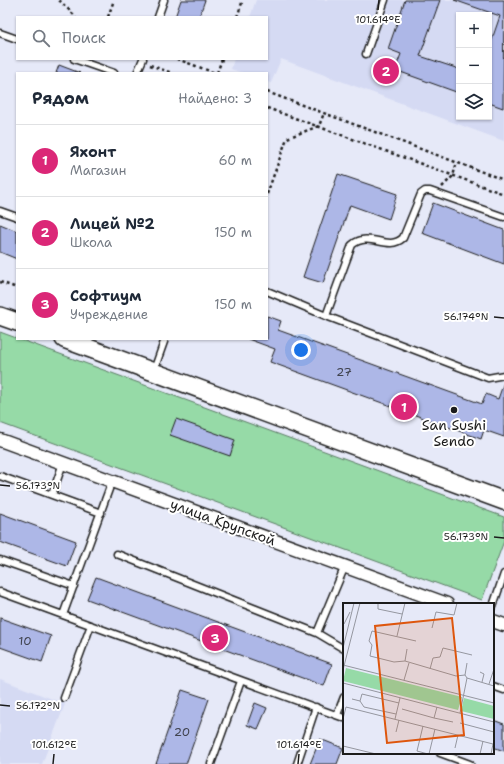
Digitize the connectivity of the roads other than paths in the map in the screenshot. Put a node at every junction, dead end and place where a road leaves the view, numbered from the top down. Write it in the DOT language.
graph roads {
  1 [pos="164,0"];
  2 [pos="385,0"];
  3 [pos="158,16"];
  4 [pos="0,33"];
  5 [pos="16,39"];
  6 [pos="366,54"];
  7 [pos="77,60"];
  8 [pos="142,60"];
  9 [pos="111,72"];
  10 [pos="137,72"];
  11 [pos="0,211"];
  12 [pos="16,216"];
  13 [pos="504,217"];
  14 [pos="268,291"];
  15 [pos="0,316"];
  16 [pos="326,316"];
  17 [pos="16,322"];
  18 [pos="67,340"];
  19 [pos="165,340"];
  20 [pos="153,372"];
  21 [pos="504,375"];
  22 [pos="0,440"];
  23 [pos="63,463"];
  24 [pos="0,476"];
  25 [pos="112,481"];
  26 [pos="52,495"];
  27 [pos="504,501"];
  28 [pos="101,513"];
  29 [pos="117,554"];
  30 [pos="0,560"];
  31 [pos="345,566"];
  32 [pos="504,574"];
  33 [pos="74,586"];
  34 [pos="0,592"];
  35 [pos="444,603"];
  36 [pos="494,603"];
  37 [pos="63,615"];
  38 [pos="494,621"];
  39 [pos="91,625"];
  40 [pos="504,625"];
  41 [pos="317,633"];
  42 [pos="343,648"];
  43 [pos="240,681"];
  44 [pos="494,686"];
  45 [pos="504,690"];
  46 [pos="64,698"];
  47 [pos="343,700"];
  48 [pos="316,707"];
  49 [pos="337,715"];
  50 [pos="343,718"];
  51 [pos="442,754"];
  52 [pos="461,762"];
  53 [pos="210,764"];
  54 [pos="297,764"];
  55 [pos="470,764"];
  1 -- 3 [label="lane"];
  2 -- 6 [label="lane"];
  4 -- 5 [label="lane"];
  7 -- 9 [label="lane"];
  8 -- 10 [label="lane"];
  11 -- 12 [label="lane"];
  13 -- 16 [label="lane"];
  14 -- 16 [label="lane"];
  15 -- 17 [label="main road"];
  16 -- 21 [label="lane"];
  18 -- 20 [label="main road"];
  19 -- 20 [label="lane"];
  20 -- 27 [label="main road"];
  22 -- 23 [label="street, улица Крупской"];
  23 -- 25 [label="street, улица Крупской"];
  23 -- 26 [label="lane"];
  24 -- 26 [label="lane"];
  25 -- 28 [label="lane"];
  25 -- 31 [label="street, улица Крупской"];
  26 -- 28 [label="lane"];
  28 -- 33 [label="lane"];
  29 -- 41 [label="lane"];
  30 -- 33 [label="lane"];
  31 -- 35 [label="street, улица Крупской"];
  31 -- 41 [label="lane"];
  32 -- 36 [label="lane"];
  33 -- 37 [label="lane"];
  34 -- 37 [label="lane"];
  37 -- 39 [label="lane"];
  38 -- 40 [label="street"];
  39 -- 43 [label="lane"];
  39 -- 46 [label="lane"];
  41 -- 42 [label="lane"];
  43 -- 48 [label="lane"];
  43 -- 53 [label="lane"];
  44 -- 45 [label="lane"];
  47 -- 49 [label="lane"];
  48 -- 49 [label="lane"];
  48 -- 54 [label="lane"];
  49 -- 50 [label="lane"];
  51 -- 52 [label="lane"];
  52 -- 55 [label="lane"];
}
